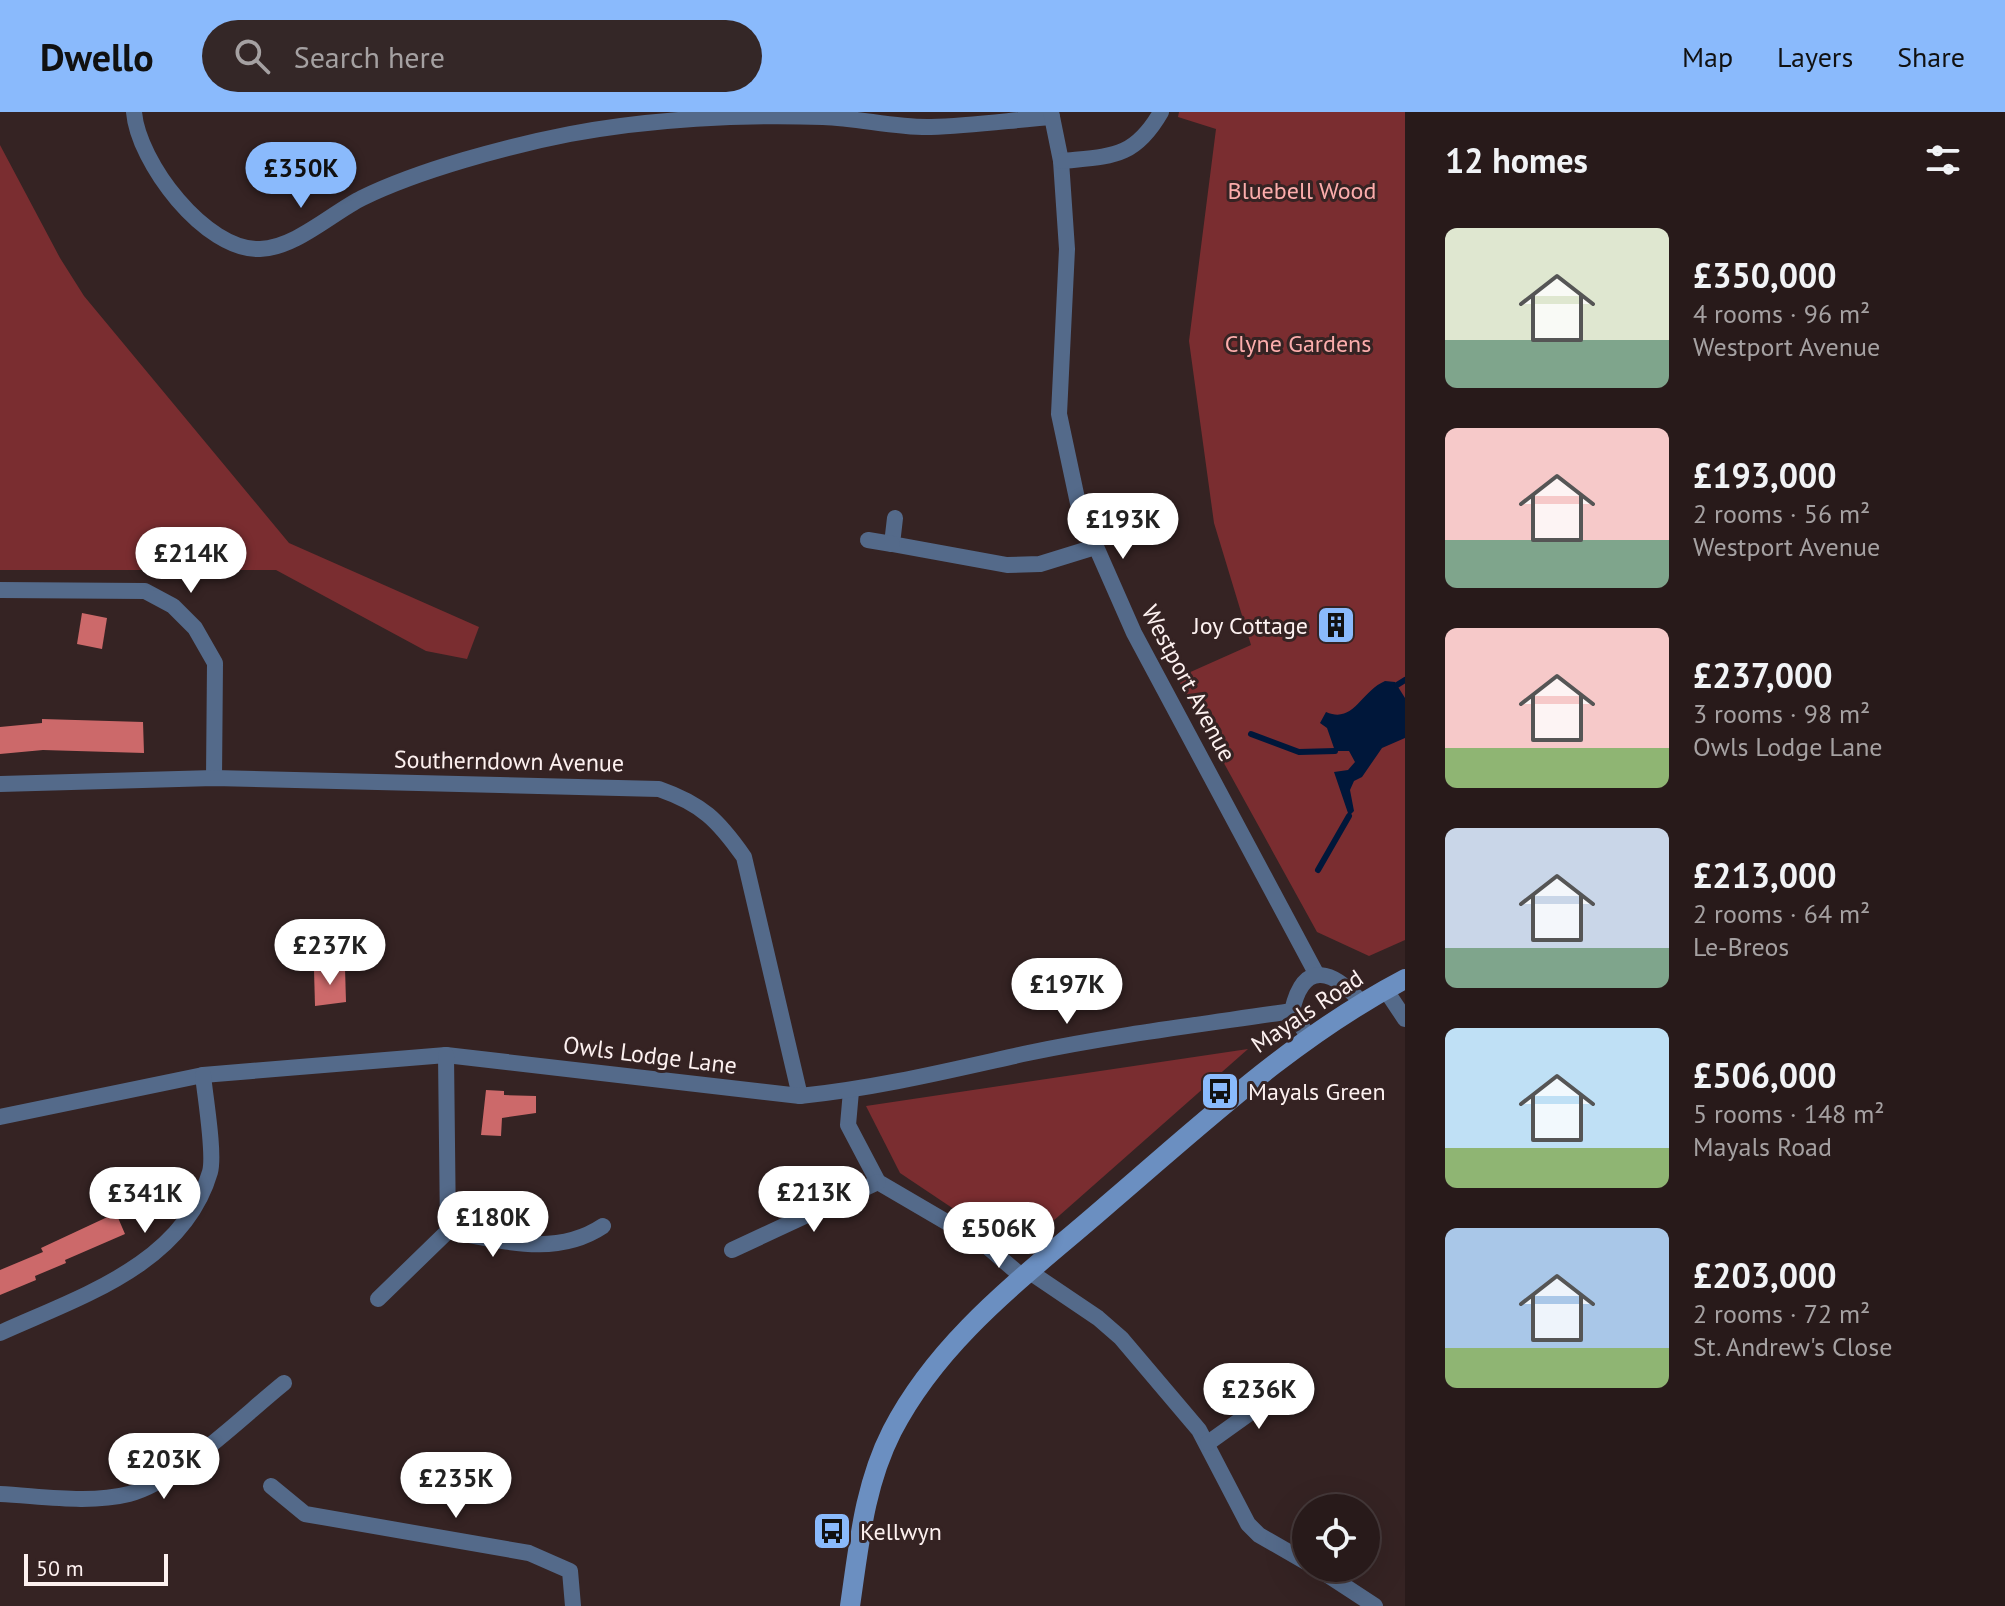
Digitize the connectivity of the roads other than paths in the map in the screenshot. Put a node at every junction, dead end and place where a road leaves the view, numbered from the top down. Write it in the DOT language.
graph roads {
  1 [pos="134,112"];
  2 [pos="1161,112"];
  3 [pos="1051,114"];
  4 [pos="1061,161"];
  5 [pos="895,518"];
  6 [pos="868,540"];
  7 [pos="892,544"];
  8 [pos="1095,547"];
  9 [pos="0,590"];
  10 [pos="214,778"];
  11 [pos="0,784"];
  12 [pos="1317,975"];
  13 [pos="1405,979"];
  14 [pos="1385,989"];
  15 [pos="1362,1003"];
  16 [pos="1292,1011"];
  17 [pos="1405,1019"];
  18 [pos="1309,1038"];
  19 [pos="446,1055"];
  20 [pos="203,1075"];
  21 [pos="851,1091"];
  22 [pos="800,1096"];
  23 [pos="0,1117"];
  24 [pos="878,1182"];
  25 [pos="603,1226"];
  26 [pos="448,1231"];
  27 [pos="732,1250"];
  28 [pos="1027,1275"];
  29 [pos="378,1299"];
  30 [pos="0,1333"];
  31 [pos="284,1383"];
  32 [pos="1286,1387"];
  33 [pos="1208,1443"];
  34 [pos="271,1486"];
  35 [pos="0,1494"];
  36 [pos="1292,1554"];
  37 [pos="1338,1582"];
  38 [pos="573,1606"];
  39 [pos="850,1606"];
  40 [pos="1375,1606"];
  1 -- 3 [label="street"];
  2 -- 4 [label="street"];
  3 -- 4 [label="street, Westport Avenue"];
  4 -- 8 [label="street, Westport Avenue"];
  5 -- 7 [label="street"];
  6 -- 7 [label="street"];
  7 -- 8 [label="street"];
  8 -- 12 [label="street, Westport Avenue"];
  9 -- 10 [label="street"];
  10 -- 11 [label="street, Southerndown Avenue"];
  10 -- 22 [label="street, Southerndown Avenue"];
  12 -- 15 [label="street"];
  12 -- 16 [label="street"];
  13 -- 14 [label="main road, Mayals Road"];
  14 -- 15 [label="main road, Mayals Road"];
  14 -- 17 [label="street"];
  15 -- 18 [label="main road, Mayals Road"];
  16 -- 18 [label="street"];
  16 -- 21 [label="street, Owls Lodge Lane"];
  18 -- 28 [label="main road, Mayals Road"];
  19 -- 20 [label="street, Owls Lodge Lane"];
  19 -- 22 [label="street, Owls Lodge Lane"];
  19 -- 26 [label="street"];
  20 -- 23 [label="street, Owls Lodge Lane"];
  20 -- 30 [label="street"];
  21 -- 22 [label="street, Owls Lodge Lane"];
  21 -- 24 [label="street"];
  24 -- 27 [label="street"];
  24 -- 28 [label="street"];
  25 -- 26 [label="street"];
  26 -- 29 [label="street"];
  28 -- 33 [label="street"];
  28 -- 39 [label="main road, Mayals Road"];
  31 -- 35 [label="street"];
  32 -- 33 [label="street"];
  33 -- 36 [label="street"];
  34 -- 38 [label="street"];
  37 -- 40 [label="street"];
}
